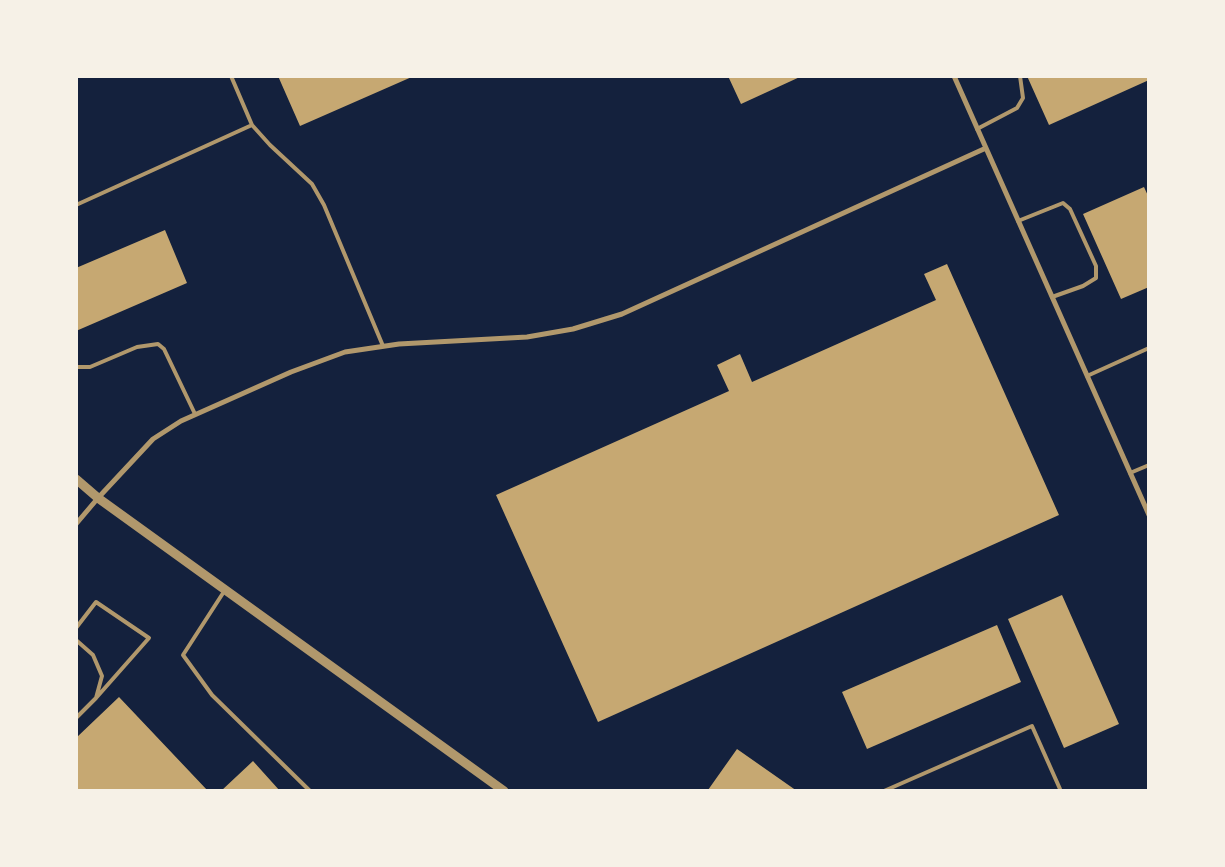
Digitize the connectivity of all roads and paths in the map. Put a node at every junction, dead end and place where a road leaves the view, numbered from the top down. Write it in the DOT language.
graph roads {
  1 [pos="231,76"];
  2 [pos="954,76"];
  3 [pos="1020,76"];
  4 [pos="252,125"];
  5 [pos="977,129"];
  6 [pos="986,148"];
  7 [pos="76,205"];
  8 [pos="1018,221"];
  9 [pos="1052,298"];
  10 [pos="383,346"];
  11 [pos="1149,348"];
  12 [pos="76,367"];
  13 [pos="1087,376"];
  14 [pos="195,414"];
  15 [pos="1149,464"];
  16 [pos="1130,473"];
  17 [pos="76,479"];
  18 [pos="98,498"];
  19 [pos="1149,515"];
  20 [pos="76,524"];
  21 [pos="225,590"];
  22 [pos="76,628"];
  23 [pos="76,640"];
  24 [pos="96,698"];
  25 [pos="76,718"];
  26 [pos="1060,789"];
  27 [pos="310,791"];
  28 [pos="504,791"];
  29 [pos="884,791"];
  1 -- 4 [label="lane"];
  2 -- 5 [label="street"];
  3 -- 5 [label="lane"];
  4 -- 7 [label="lane"];
  4 -- 10 [label="lane"];
  5 -- 6 [label="street"];
  6 -- 8 [label="street"];
  6 -- 10 [label="street"];
  8 -- 9 [label="street"];
  8 -- 9 [label="lane"];
  9 -- 13 [label="street"];
  10 -- 14 [label="street"];
  11 -- 13 [label="lane"];
  12 -- 14 [label="lane"];
  13 -- 16 [label="street"];
  14 -- 18 [label="street"];
  15 -- 16 [label="lane"];
  16 -- 19 [label="street"];
  17 -- 18 [label="street"];
  18 -- 20 [label="street"];
  18 -- 21 [label="street"];
  21 -- 27 [label="lane"];
  21 -- 28 [label="street"];
  22 -- 24 [label="lane"];
  23 -- 24 [label="lane"];
  24 -- 25 [label="lane"];
  26 -- 29 [label="lane"];
}
